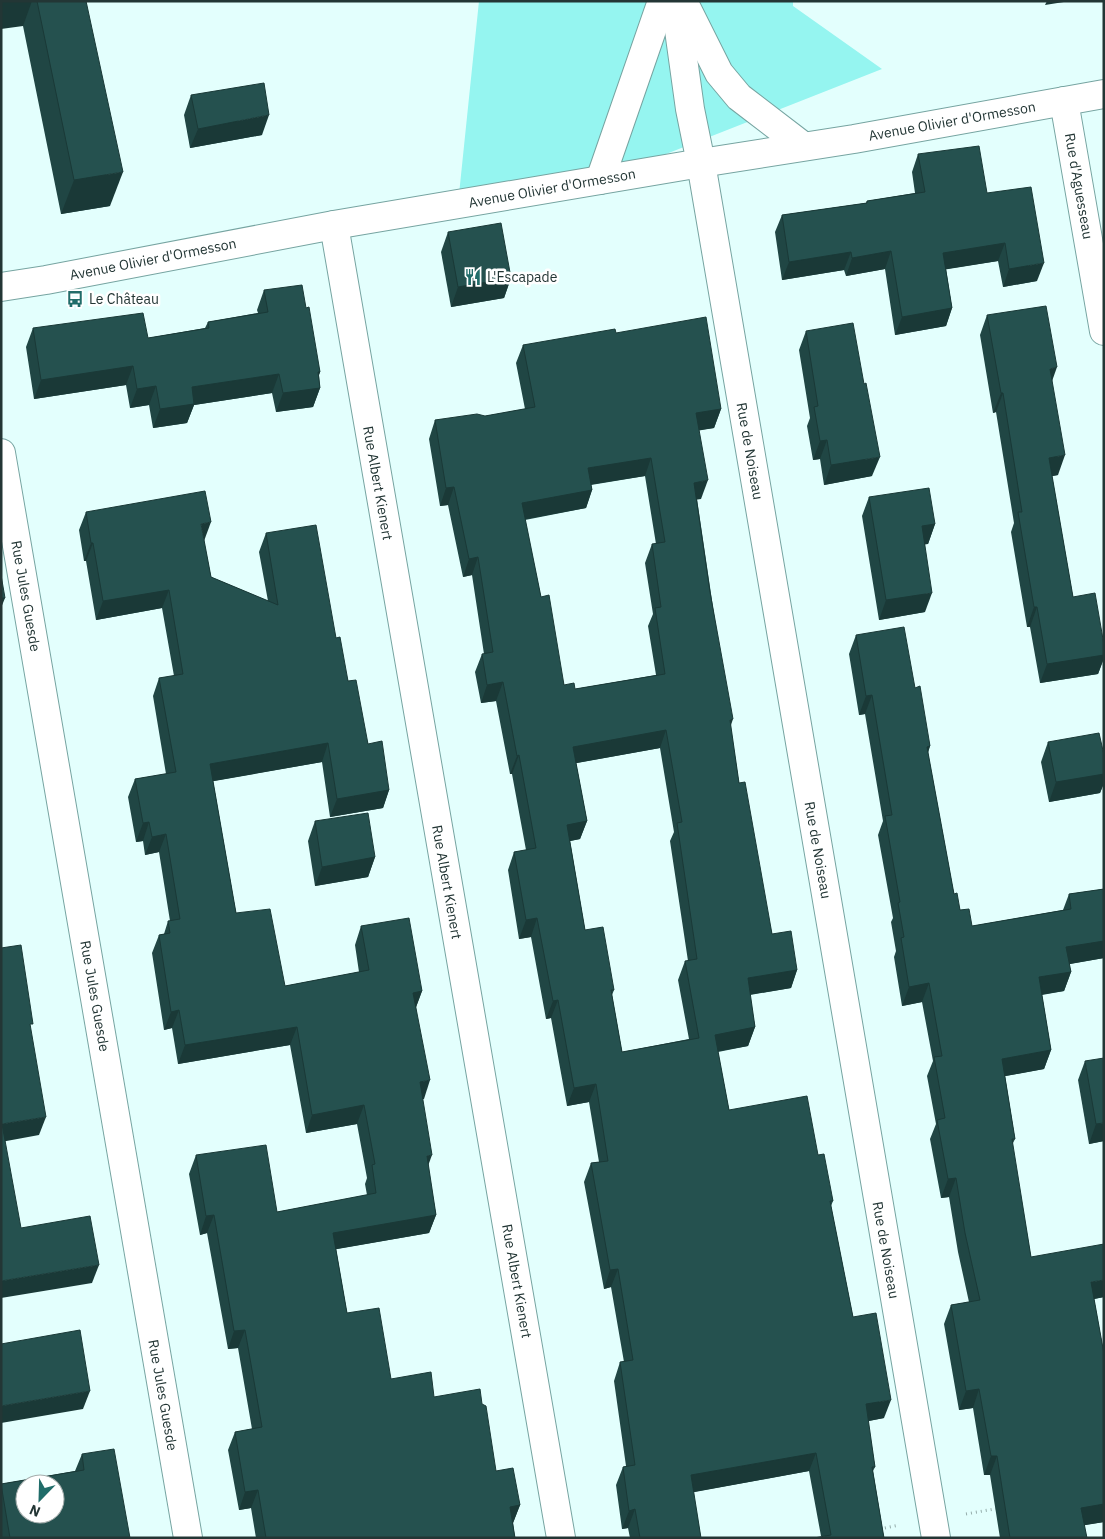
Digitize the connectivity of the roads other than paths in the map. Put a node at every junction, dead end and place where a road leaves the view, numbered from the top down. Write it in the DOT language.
graph roads {
  1 [pos="662,1"];
  2 [pos="674,1"];
  3 [pos="683,1"];
  4 [pos="1104,94"];
  5 [pos="1064,101"];
  6 [pos="803,146"];
  7 [pos="701,163"];
  8 [pos="600,180"];
  9 [pos="334,225"];
  10 [pos="1,286"];
  11 [pos="1104,330"];
  12 [pos="1,453"];
  13 [pos="188,1538"];
  14 [pos="561,1538"];
  15 [pos="936,1538"];
  1 -- 8 [label="street"];
  2 -- 7 [label="street, Rue de Noiseau"];
  3 -- 6 [label="street"];
  4 -- 5 [label="street, Avenue Olivier d'Ormesson"];
  5 -- 6 [label="street, Avenue Olivier d'Ormesson"];
  5 -- 11 [label="street, Rue d'Aguesseau"];
  6 -- 7 [label="street, Avenue Olivier d'Ormesson"];
  7 -- 8 [label="street, Avenue Olivier d'Ormesson"];
  7 -- 15 [label="street, Rue de Noiseau"];
  8 -- 9 [label="street, Avenue Olivier d'Ormesson"];
  9 -- 10 [label="street, Avenue Olivier d'Ormesson"];
  9 -- 14 [label="street, Rue Albert Kienert"];
  12 -- 13 [label="street, Rue Jules Guesde"];
}
